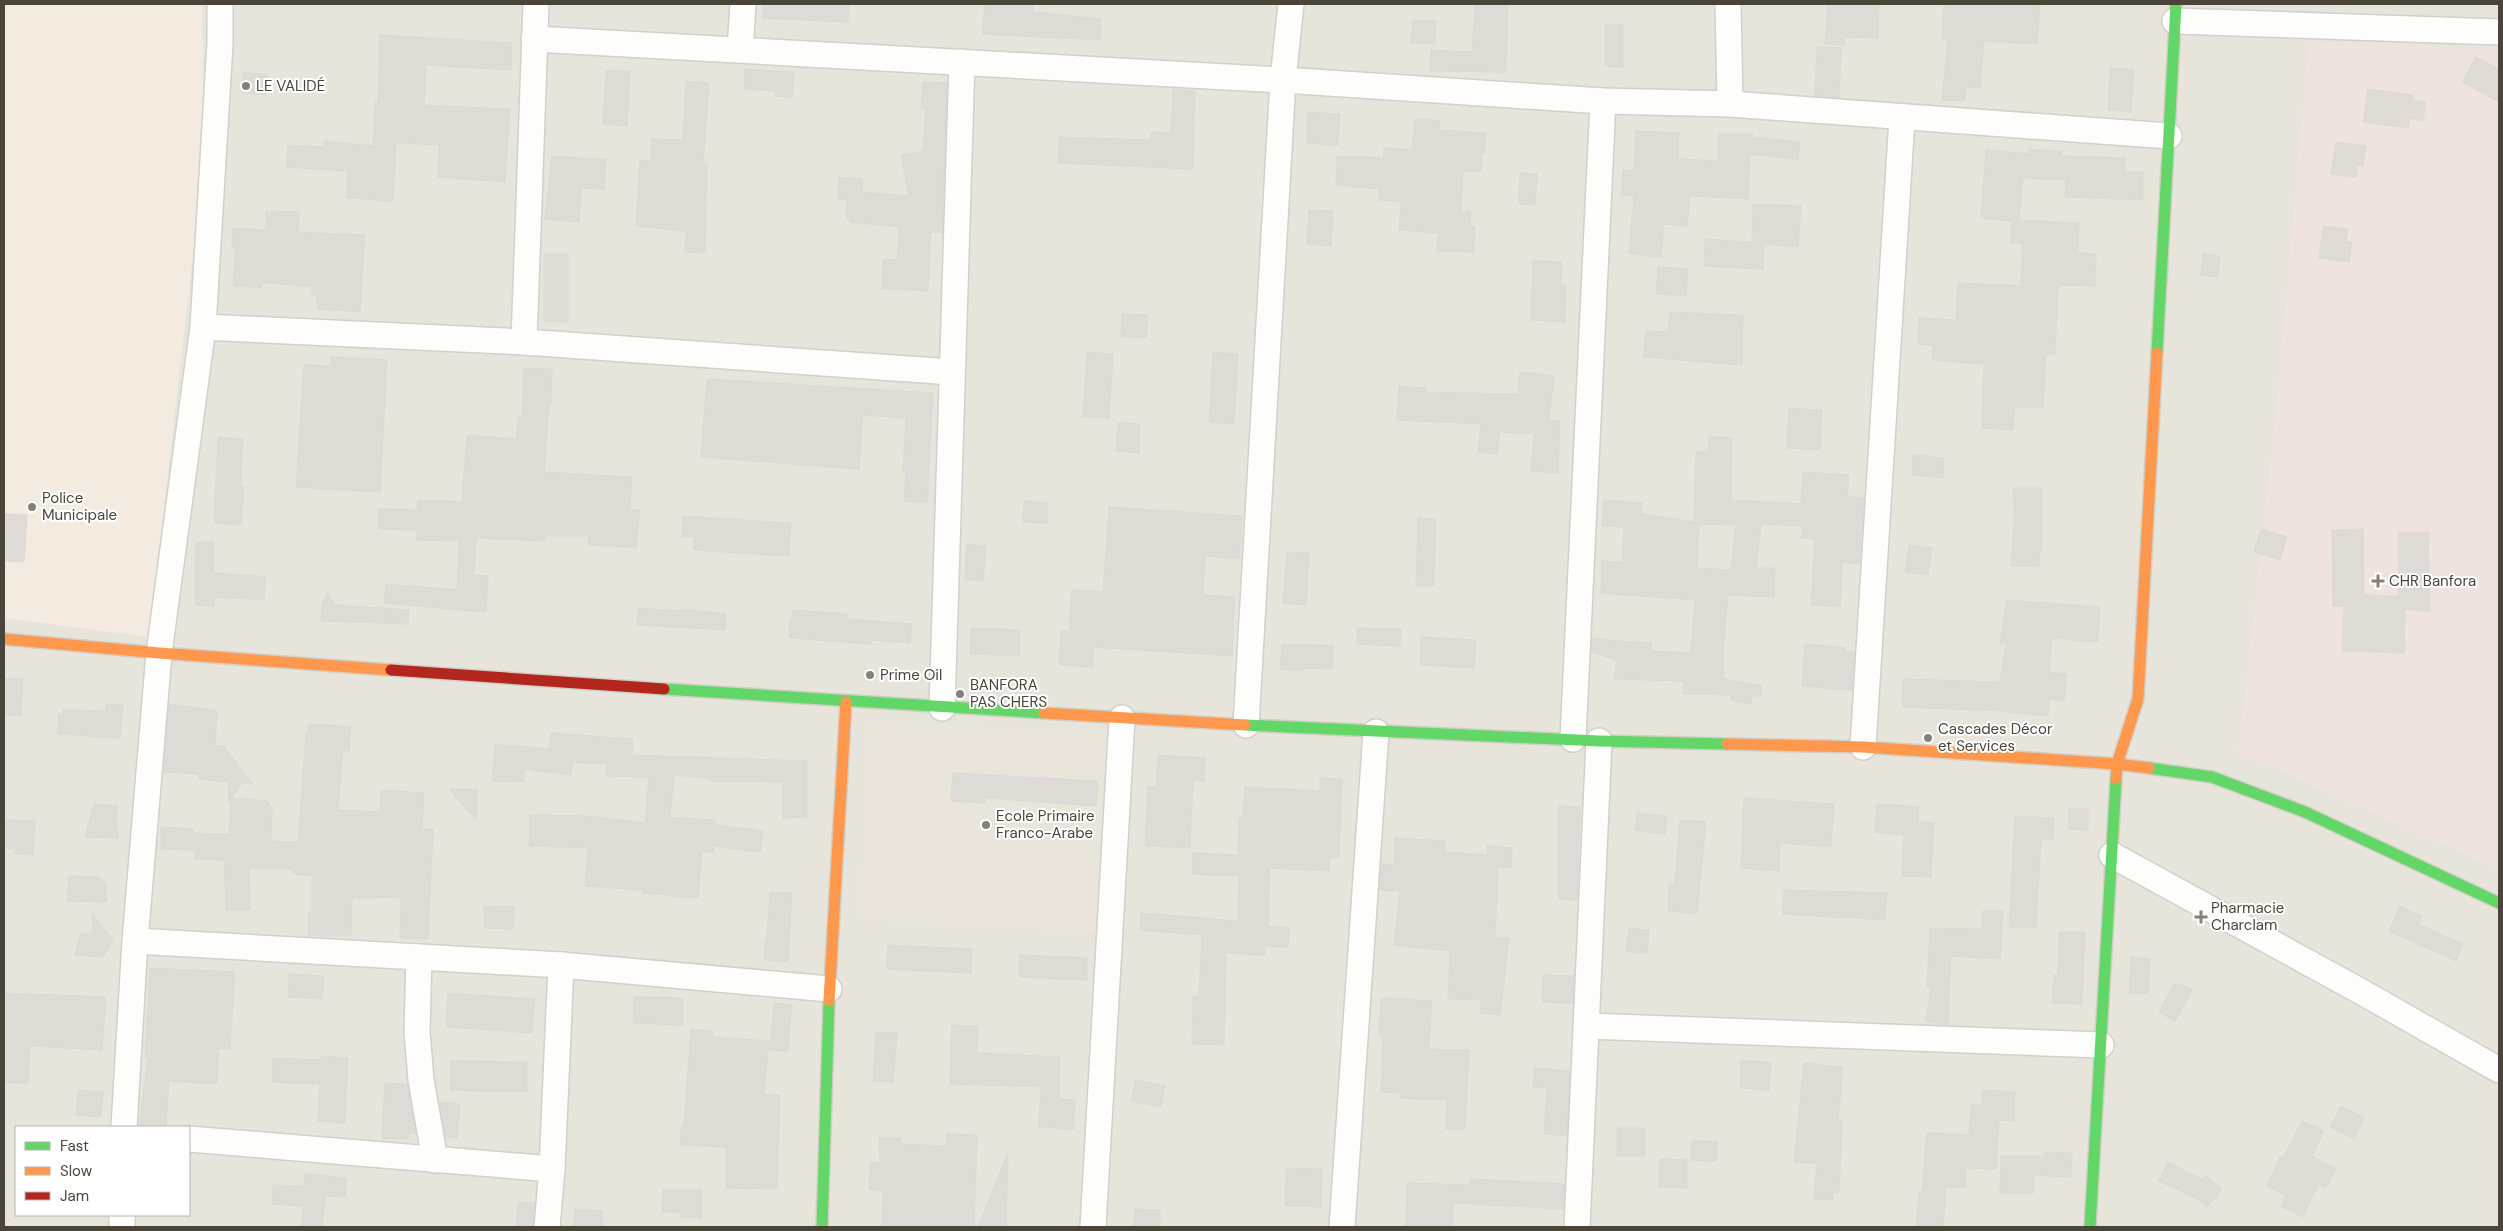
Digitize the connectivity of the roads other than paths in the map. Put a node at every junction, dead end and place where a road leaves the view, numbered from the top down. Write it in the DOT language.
graph roads {
  1 [pos="220,4"];
  2 [pos="536,4"];
  3 [pos="743,4"];
  4 [pos="1291,4"];
  5 [pos="1728,4"];
  6 [pos="2175,12"];
  7 [pos="2499,32"];
  8 [pos="534,38"];
  9 [pos="740,50"];
  10 [pos="962,62"];
  11 [pos="1283,80"];
  12 [pos="1602,101"];
  13 [pos="1730,104"];
  14 [pos="1902,118"];
  15 [pos="2169,136"];
  16 [pos="202,327"];
  17 [pos="524,342"];
  18 [pos="952,372"];
  19 [pos="4,639"];
  20 [pos="159,653"];
  21 [pos="846,702"];
  22 [pos="942,708"];
  23 [pos="1122,718"];
  24 [pos="1246,725"];
  25 [pos="1376,732"];
  26 [pos="1573,739"];
  27 [pos="1599,740"];
  28 [pos="1864,747"];
  29 [pos="2117,764"];
  30 [pos="2112,854"];
  31 [pos="2499,903"];
  32 [pos="135,941"];
  33 [pos="419,957"];
  34 [pos="561,965"];
  35 [pos="829,989"];
  36 [pos="1588,1026"];
  37 [pos="2101,1045"];
  38 [pos="2499,1070"];
  39 [pos="124,1126"];
  40 [pos="190,1139"];
  41 [pos="436,1160"];
  42 [pos="552,1170"];
  43 [pos="547,1227"];
  44 [pos="822,1227"];
  45 [pos="1093,1227"];
  46 [pos="1342,1227"];
  47 [pos="1577,1227"];
  48 [pos="2090,1227"];
  1 -- 16 [label="street"];
  2 -- 8 [label="street"];
  3 -- 9 [label="street"];
  4 -- 11 [label="street"];
  5 -- 13 [label="street"];
  6 -- 7 [label="street"];
  6 -- 15 [label="main road"];
  8 -- 9 [label="street"];
  8 -- 17 [label="street"];
  9 -- 10 [label="street"];
  10 -- 11 [label="street"];
  10 -- 18 [label="street"];
  11 -- 12 [label="street"];
  11 -- 24 [label="street"];
  12 -- 13 [label="street"];
  12 -- 26 [label="street"];
  13 -- 14 [label="street"];
  14 -- 15 [label="street"];
  14 -- 28 [label="street"];
  15 -- 29 [label="main road"];
  16 -- 17 [label="street"];
  16 -- 20 [label="street"];
  17 -- 18 [label="street"];
  18 -- 22 [label="street"];
  19 -- 20 [label="main road"];
  20 -- 21 [label="main road"];
  20 -- 32 [label="street"];
  21 -- 22 [label="main road"];
  21 -- 35 [label="main road"];
  22 -- 23 [label="main road"];
  23 -- 24 [label="main road"];
  23 -- 45 [label="street"];
  24 -- 25 [label="main road"];
  25 -- 26 [label="main road"];
  25 -- 46 [label="street"];
  26 -- 27 [label="main road"];
  27 -- 28 [label="main road"];
  27 -- 36 [label="street"];
  28 -- 29 [label="main road"];
  29 -- 30 [label="main road"];
  29 -- 31 [label="main road"];
  30 -- 37 [label="main road"];
  30 -- 38 [label="street"];
  32 -- 33 [label="street"];
  32 -- 39 [label="street"];
  33 -- 34 [label="street"];
  33 -- 41 [label="street"];
  34 -- 35 [label="street"];
  34 -- 42 [label="street"];
  35 -- 44 [label="main road"];
  36 -- 37 [label="street"];
  36 -- 47 [label="street"];
  37 -- 48 [label="main road"];
  40 -- 41 [label="street"];
  41 -- 42 [label="street"];
  42 -- 43 [label="street"];
}
